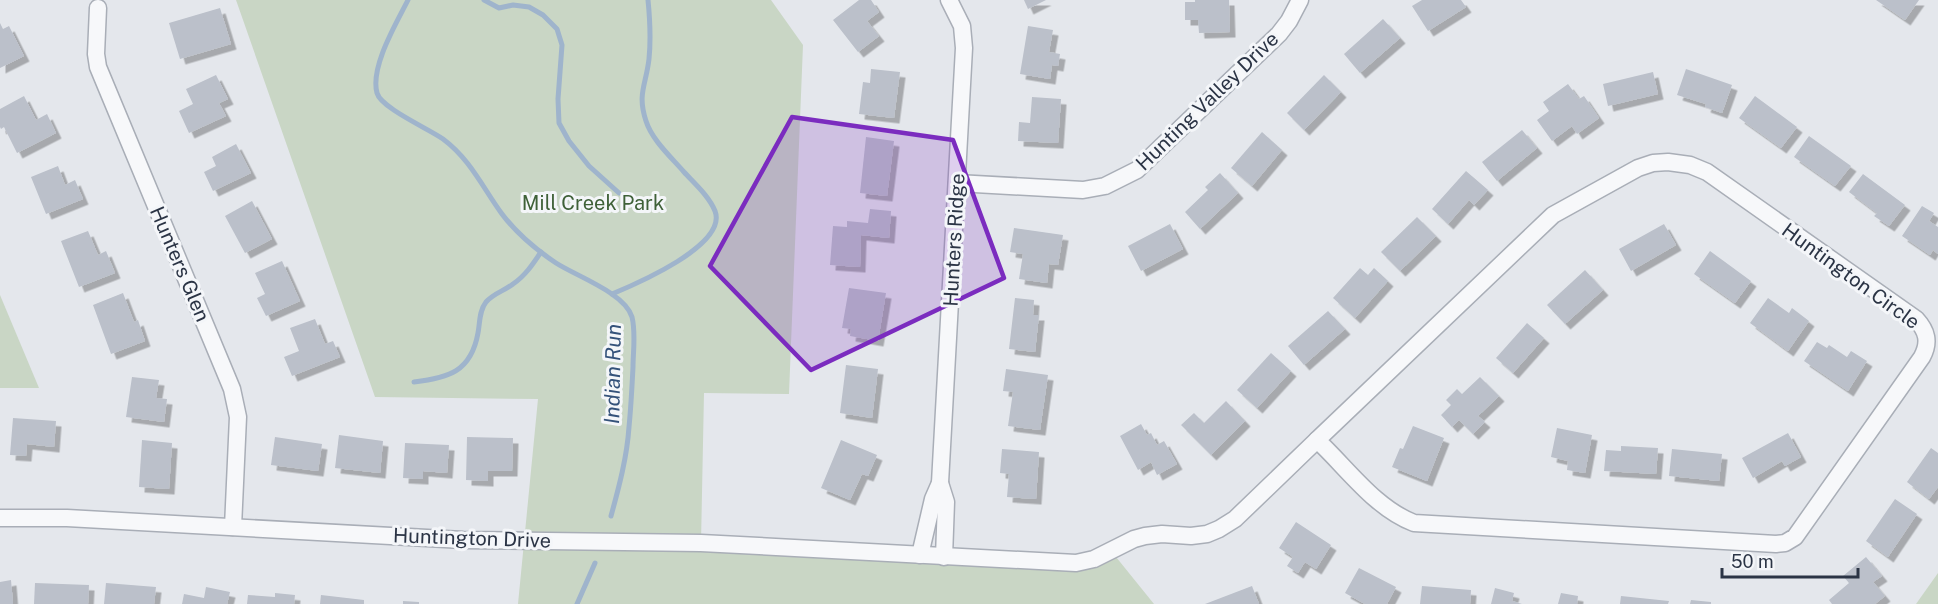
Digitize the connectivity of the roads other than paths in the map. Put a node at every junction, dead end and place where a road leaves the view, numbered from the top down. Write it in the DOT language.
graph roads {
  1 [pos="949,0"];
  2 [pos="1300,0"];
  3 [pos="98,8"];
  4 [pos="957,183"];
  5 [pos="1317,440"];
  6 [pos="940,483"];
  7 [pos="0,518"];
  8 [pos="233,527"];
  9 [pos="920,555"];
  10 [pos="944,557"];
  1 -- 4 [label="street, Hunters Ridge"];
  2 -- 4 [label="street, Hunting Valley Drive"];
  3 -- 8 [label="street, Hunters Glen"];
  4 -- 6 [label="street, Hunters Ridge"];
  5 -- 5 [label="street, Huntington Circle"];
  5 -- 10 [label="street, Huntington Circle"];
  6 -- 9 [label="street, Hunters Ridge"];
  6 -- 10 [label="street, Hunters Ridge"];
  7 -- 8 [label="street, Huntington Drive"];
  8 -- 9 [label="street, Huntington Drive"];
  9 -- 10 [label="street, Huntington Drive"];
}
